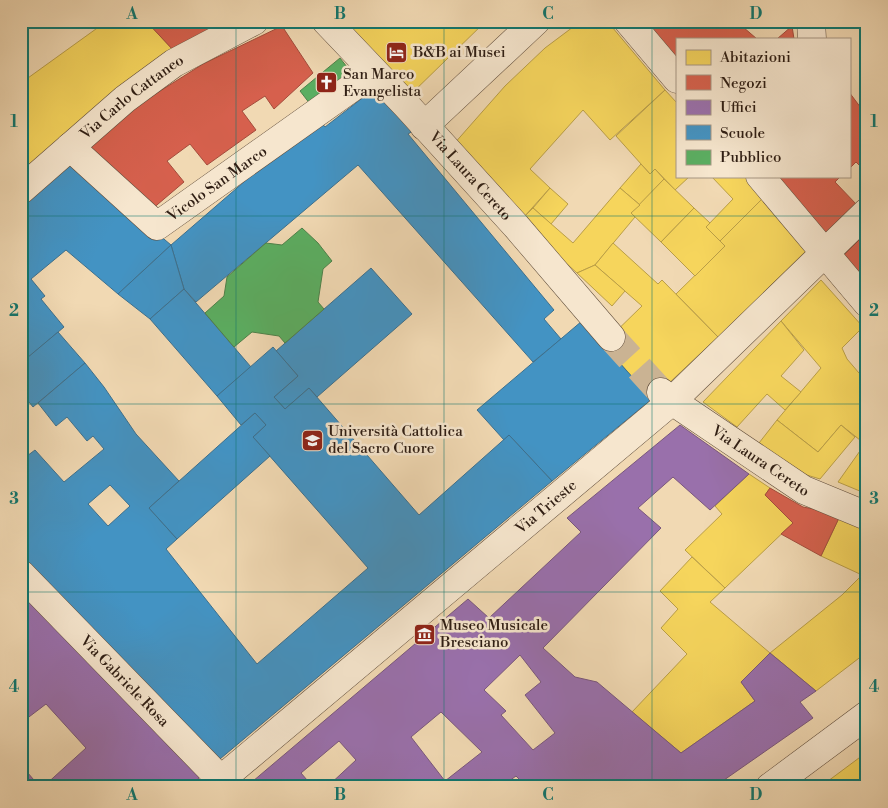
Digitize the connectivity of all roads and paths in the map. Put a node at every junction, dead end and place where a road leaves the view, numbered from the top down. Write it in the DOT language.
graph roads {
  1 [pos="254,21"];
  2 [pos="326,21"];
  3 [pos="536,21"];
  4 [pos="628,21"];
  5 [pos="811,21"];
  6 [pos="812,38"];
  7 [pos="374,72"];
  8 [pos="676,78"];
  9 [pos="424,126"];
  10 [pos="70,147"];
  11 [pos="762,178"];
  12 [pos="21,190"];
  13 [pos="867,212"];
  14 [pos="825,254"];
  15 [pos="867,303"];
  16 [pos="612,337"];
  17 [pos="667,396"];
  18 [pos="867,516"];
  19 [pos="21,574"];
  20 [pos="867,715"];
  21 [pos="221,784"];
  22 [pos="770,787"];
  1 -- 10 [label="street, Via Carlo Cattaneo"];
  2 -- 7 [label="street, Via Laura Cereto"];
  3 -- 9 [label="street"];
  4 -- 8 [label="street"];
  5 -- 6 [label="street"];
  7 -- 9 [label="street, Via Laura Cereto"];
  7 -- 10 [label="street, Vicolo San Marco"];
  9 -- 16 [label="street, Via Laura Cereto"];
  10 -- 12 [label="street, Via Carlo Cattaneo"];
  11 -- 14 [label="street"];
  13 -- 14 [label="street, Via Trieste"];
  14 -- 15 [label="street"];
  14 -- 17 [label="street, Via Trieste"];
  17 -- 18 [label="street, Via Laura Cereto"];
  17 -- 21 [label="street, Via Trieste"];
  19 -- 21 [label="street, Via Gabriele Rosa"];
  20 -- 22 [label="street"];
}
